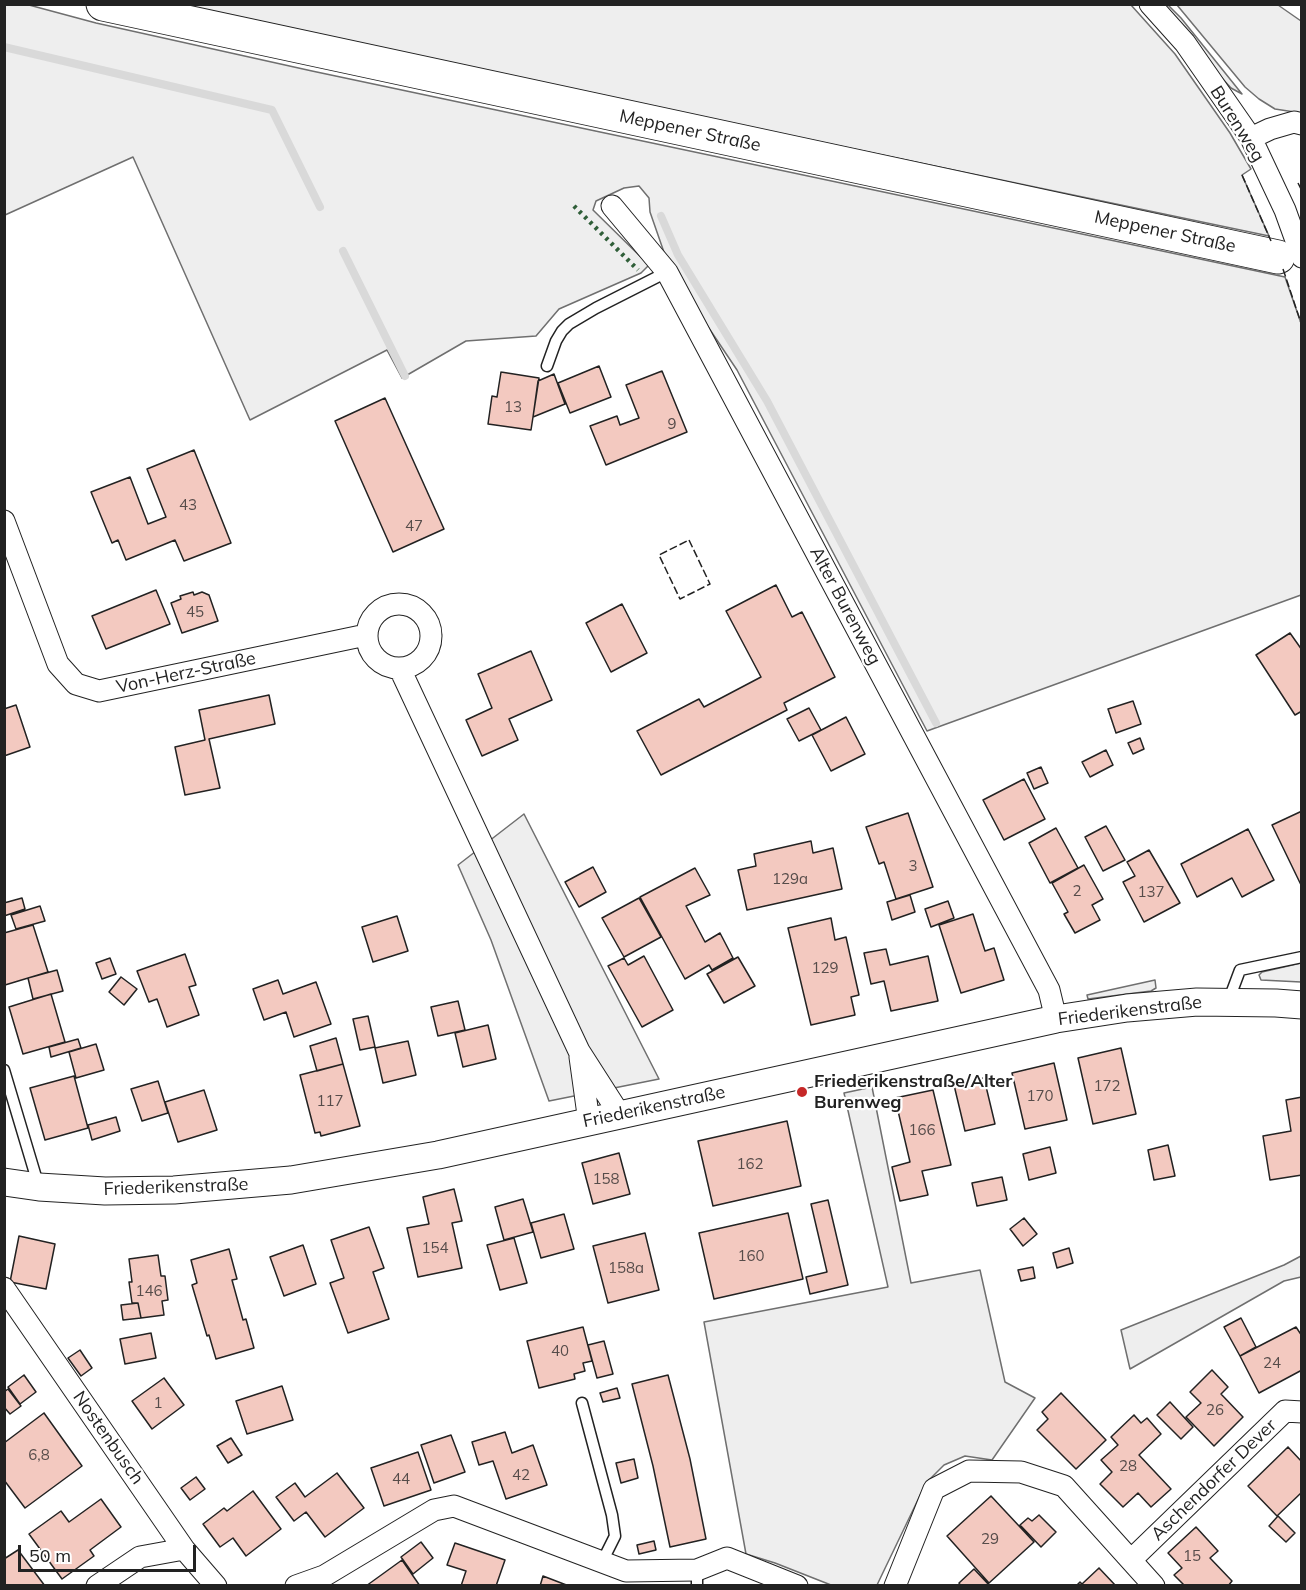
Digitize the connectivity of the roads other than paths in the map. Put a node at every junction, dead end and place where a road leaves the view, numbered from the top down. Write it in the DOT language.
graph roads {
  1 [pos="103,4"];
  2 [pos="1150,4"];
  3 [pos="1302,124"];
  4 [pos="1251,138"];
  5 [pos="612,206"];
  6 [pos="1290,257"];
  7 [pos="668,272"];
  8 [pos="547,366"];
  9 [pos="4,521"];
  10 [pos="366,635"];
  11 [pos="400,669"];
  12 [pos="1302,957"];
  13 [pos="1228,1002"];
  14 [pos="1302,1005"];
  15 [pos="1056,1019"];
  16 [pos="579,1051"];
  17 [pos="4,1070"];
  18 [pos="620,1115"];
  19 [pos="589,1122"];
  20 [pos="4,1182"];
  21 [pos="39,1187"];
  22 [pos="4,1288"];
  23 [pos="582,1403"];
  24 [pos="1302,1412"];
  25 [pos="184,1549"];
  26 [pos="1131,1560"];
  27 [pos="602,1562"];
  28 [pos="697,1578"];
  29 [pos="97,1586"];
  30 [pos="216,1586"];
  31 [pos="296,1586"];
  32 [pos="797,1586"];
  33 [pos="895,1586"];
  34 [pos="1154,1586"];
  1 -- 6 [label="main road, Meppener Straße"];
  2 -- 4 [label="street, Burenweg"];
  3 -- 4 [label="street"];
  4 -- 6 [label="street, Burenweg"];
  5 -- 7 [label="street, Alter Burenweg"];
  7 -- 8 [label="lane"];
  7 -- 15 [label="street, Alter Burenweg"];
  9 -- 10 [label="street, Von-Herz-Straße"];
  10 -- 11 [label="street"];
  10 -- 11 [label="street"];
  11 -- 16 [label="street"];
  12 -- 13 [label="lane"];
  13 -- 14 [label="street, Friederikenstraße"];
  13 -- 15 [label="street, Friederikenstraße"];
  15 -- 18 [label="street, Friederikenstraße"];
  16 -- 18 [label="street"];
  16 -- 19 [label="street"];
  17 -- 21 [label="lane"];
  18 -- 19 [label="street, Friederikenstraße"];
  19 -- 21 [label="street, Friederikenstraße"];
  20 -- 21 [label="street, Friederikenstraße"];
  22 -- 25 [label="street, Nostenbusch"];
  23 -- 27 [label="lane"];
  24 -- 26 [label="street, Aschendorfer Dever"];
  25 -- 29 [label="street"];
  25 -- 30 [label="street, Nostenbusch"];
  26 -- 33 [label="street"];
  26 -- 34 [label="street"];
  27 -- 28 [label="street"];
  27 -- 31 [label="street"];
  28 -- 32 [label="street"];
}
